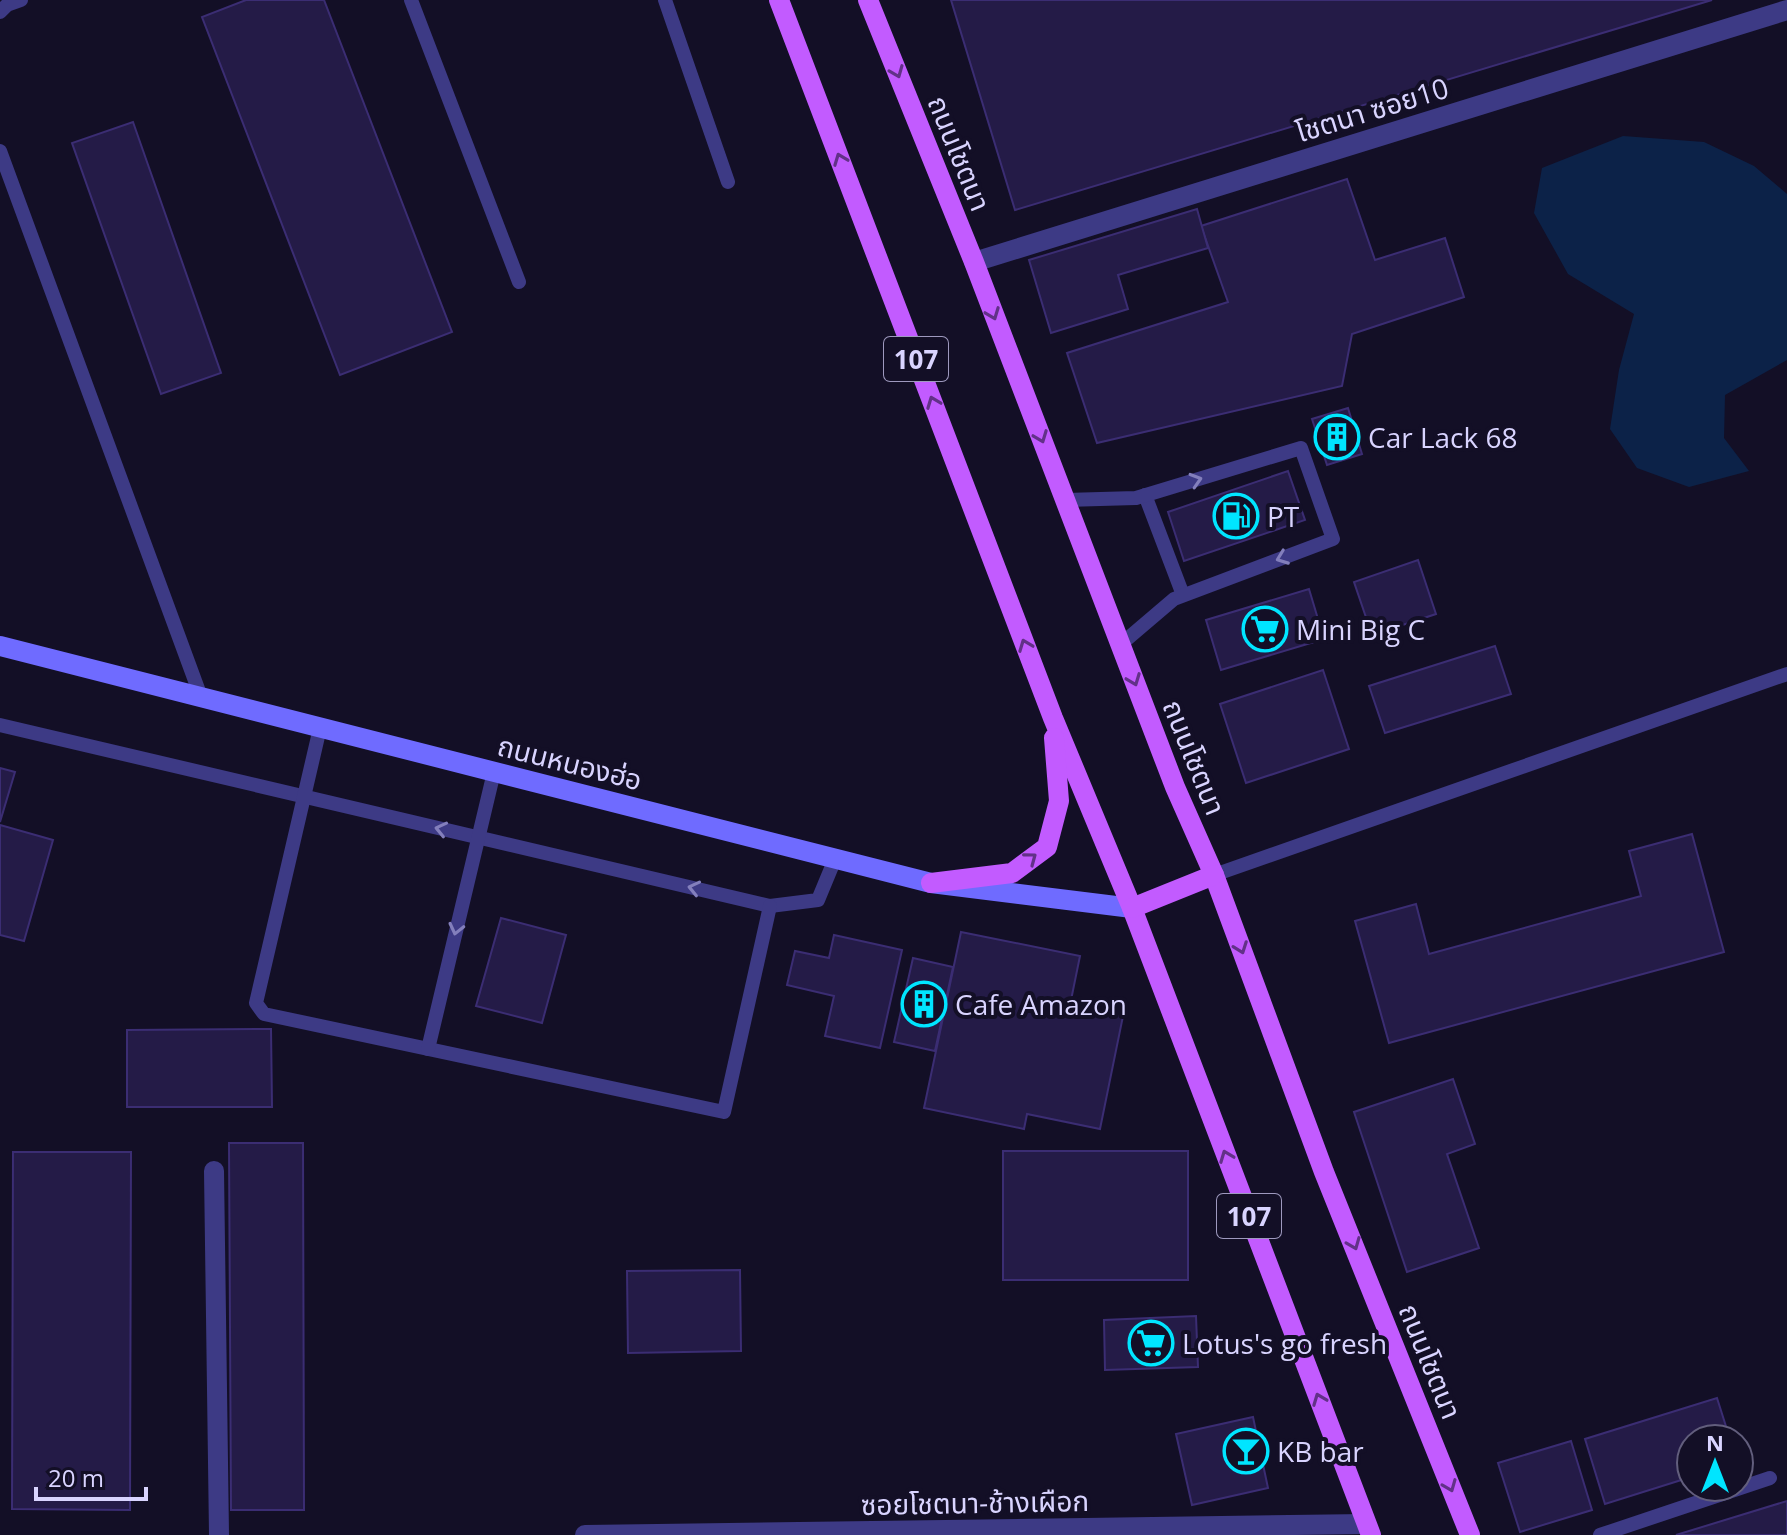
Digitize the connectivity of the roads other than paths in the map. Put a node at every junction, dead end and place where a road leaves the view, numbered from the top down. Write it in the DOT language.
graph roads {
  1 [pos="21,0"];
  2 [pos="411,0"];
  3 [pos="665,0"];
  4 [pos="779,0"];
  5 [pos="868,0"];
  6 [pos="1787,10"];
  7 [pos="0,12"];
  8 [pos="0,151"];
  9 [pos="728,182"];
  10 [pos="974,262"];
  11 [pos="519,282"];
  12 [pos="1145,495"];
  13 [pos="1065,500"];
  14 [pos="1183,595"];
  15 [pos="1120,645"];
  16 [pos="0,646"];
  17 [pos="1787,674"];
  18 [pos="201,697"];
  19 [pos="1053,718"];
  20 [pos="0,725"];
  21 [pos="320,728"];
  22 [pos="494,772"];
  23 [pos="306,797"];
  24 [pos="478,837"];
  25 [pos="835,859"];
  26 [pos="1214,875"];
  27 [pos="931,883"];
  28 [pos="770,906"];
  29 [pos="1132,908"];
  30 [pos="428,1049"];
  31 [pos="214,1171"];
  32 [pos="1770,1478"];
  33 [pos="1369,1530"];
  34 [pos="882,1533"];
  35 [pos="219,1535"];
  36 [pos="585,1535"];
  37 [pos="1470,1535"];
  38 [pos="1600,1535"];
  1 -- 7 [label="lane"];
  2 -- 11 [label="lane"];
  3 -- 9 [label="lane"];
  19 -- 4 [label="main road, 107, one-way"];
  5 -- 10 [label="main road, ถนนโชตนา, one-way"];
  6 -- 10 [label="street, โชตนา ซอย10"];
  8 -- 18 [label="lane"];
  10 -- 13 [label="main road, ถนนโชตนา, one-way"];
  12 -- 13 [label="lane"];
  12 -- 14 [label="lane"];
  12 -- 14 [label="lane, one-way"];
  13 -- 15 [label="main road, ถนนโชตนา"];
  14 -- 15 [label="lane"];
  15 -- 26 [label="main road, ถนนโชตนา, one-way"];
  16 -- 18 [label="main road, ถนนหนองฮ่อ"];
  17 -- 26 [label="lane"];
  18 -- 21 [label="main road, ถนนหนองฮ่อ"];
  27 -- 19 [label="main road, one-way"];
  19 -- 29 [label="main road, 107"];
  20 -- 23 [label="lane"];
  21 -- 22 [label="main road, ถนนหนองฮ่อ"];
  21 -- 23 [label="lane"];
  22 -- 24 [label="lane"];
  22 -- 25 [label="main road, ถนนหนองฮ่อ"];
  24 -- 23 [label="lane, one-way"];
  23 -- 30 [label="lane"];
  28 -- 24 [label="lane, one-way"];
  24 -- 30 [label="lane, one-way"];
  25 -- 27 [label="main road, ถนนหนองฮ่อ"];
  25 -- 28 [label="lane"];
  26 -- 29 [label="main road"];
  26 -- 37 [label="main road, ถนนโชตนา, one-way"];
  27 -- 29 [label="main road, ถนนหนองฮ่อ"];
  28 -- 30 [label="lane"];
  33 -- 29 [label="main road, 107, one-way"];
  31 -- 35 [label="street"];
  32 -- 38 [label="lane"];
  33 -- 34 [label="street, ซอยโชตนา-ช้างเผือก"];
  34 -- 36 [label="street, ซอยโชตนา-ช้างเผือก"];
}
